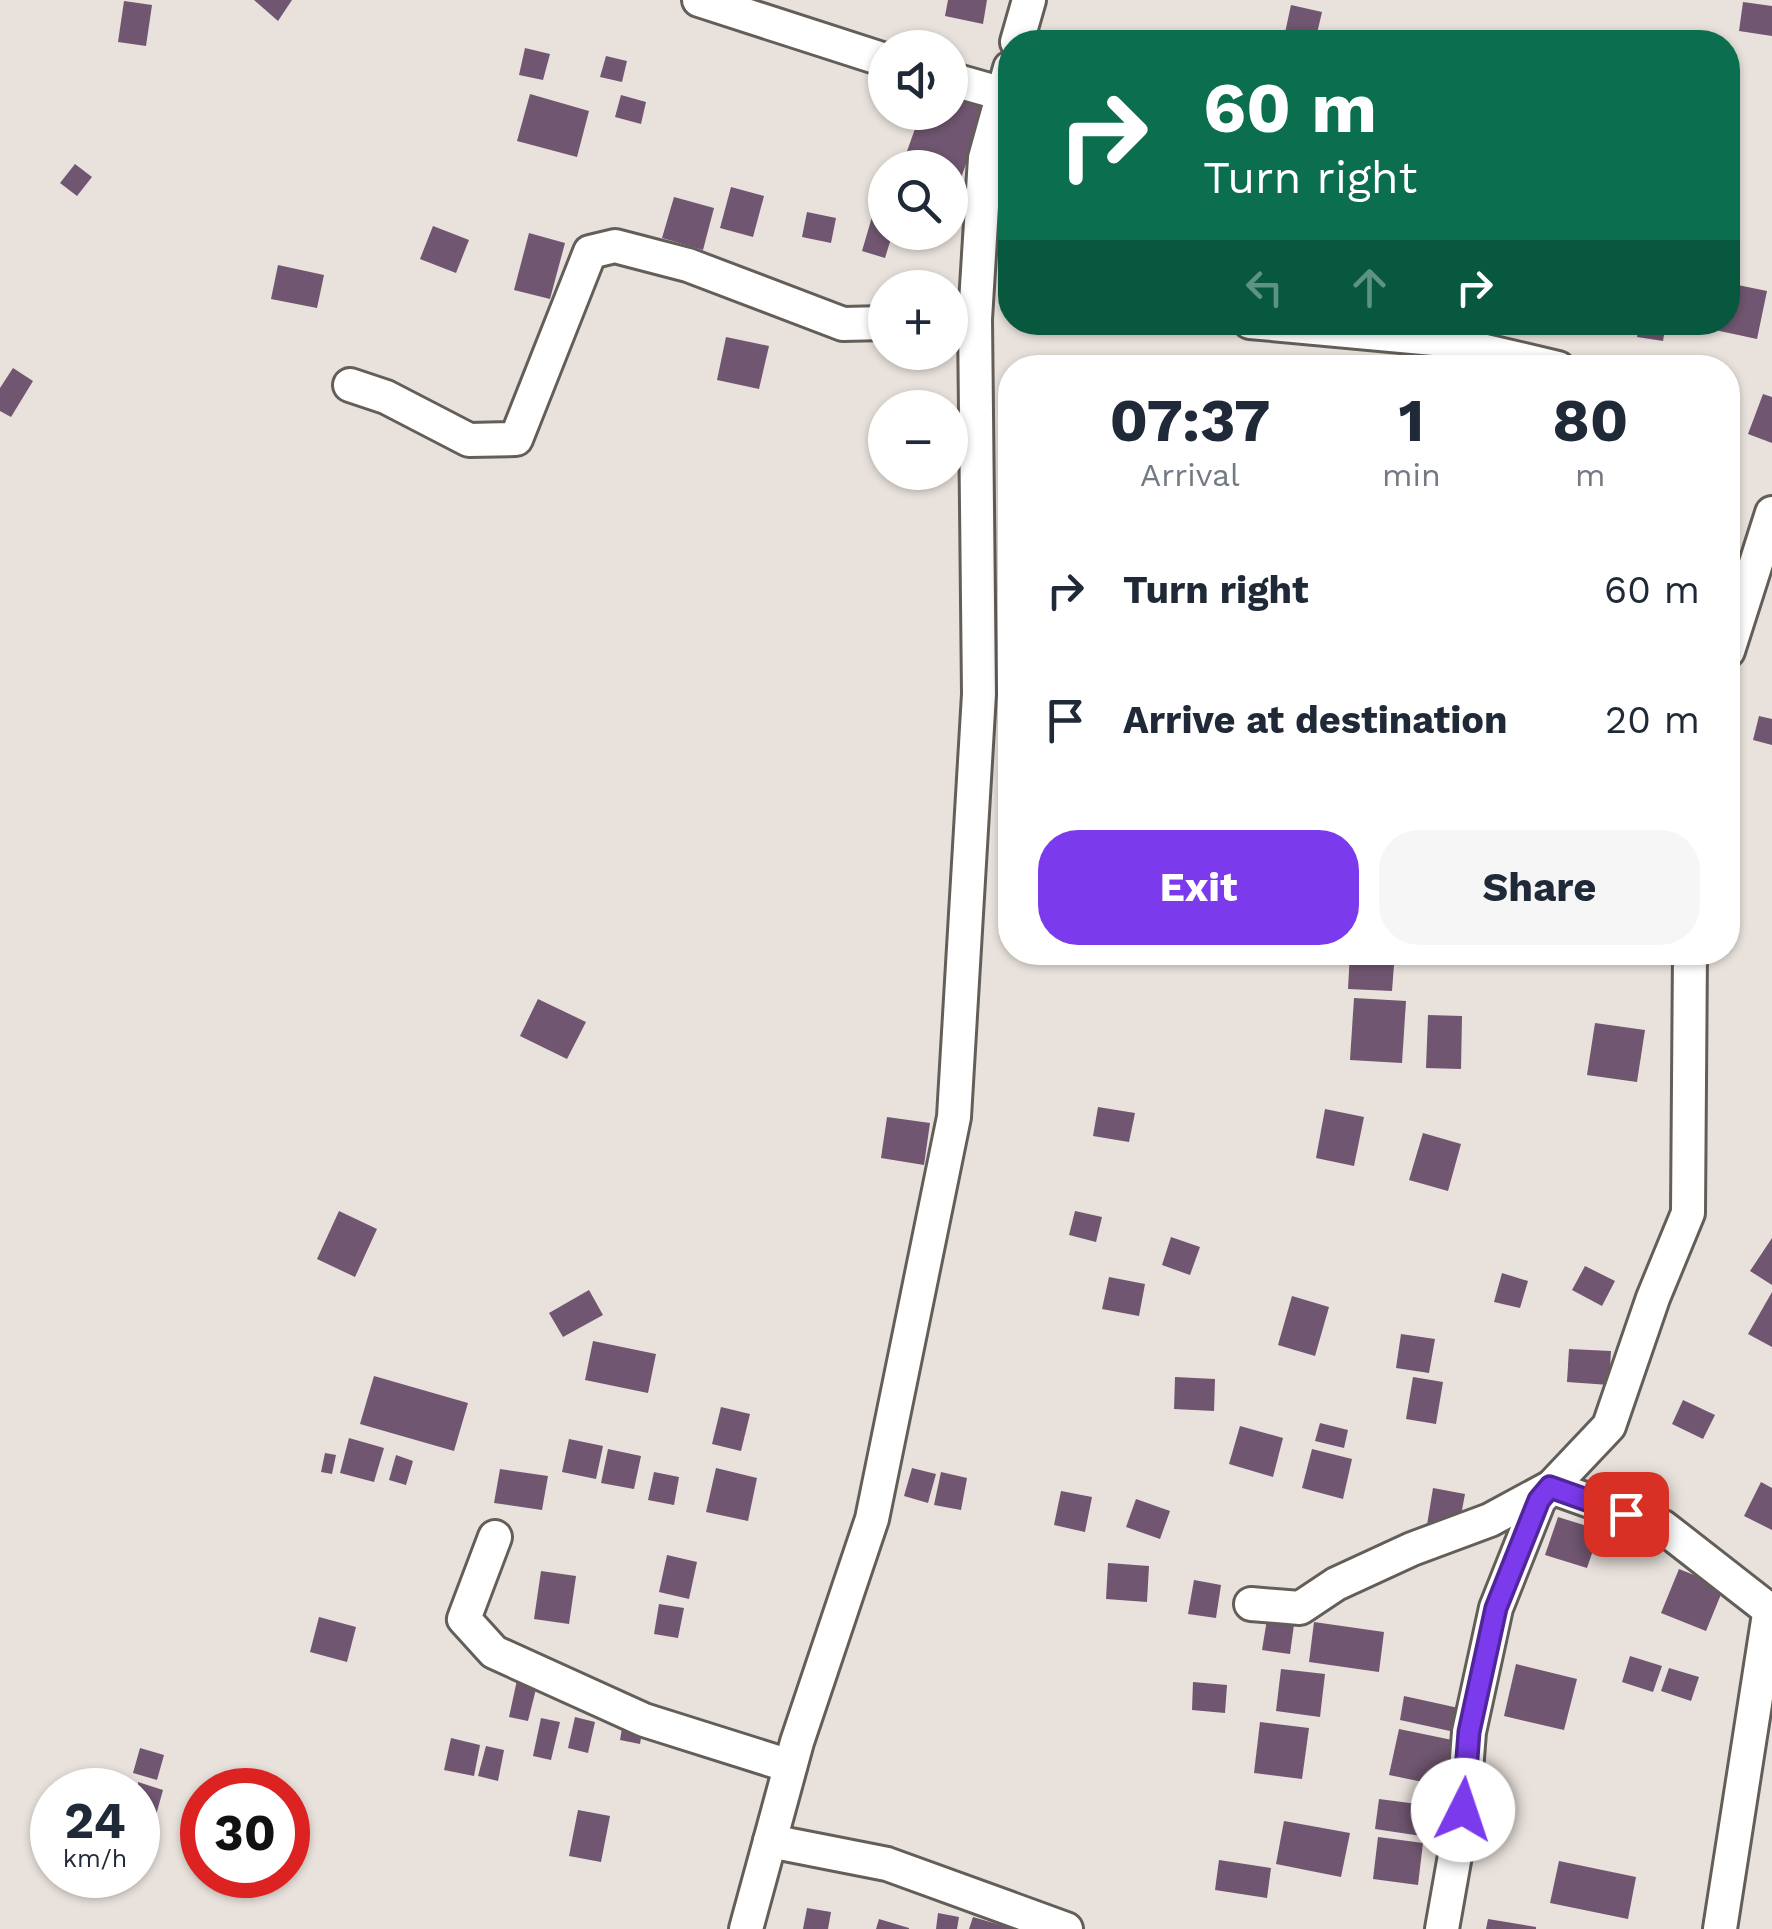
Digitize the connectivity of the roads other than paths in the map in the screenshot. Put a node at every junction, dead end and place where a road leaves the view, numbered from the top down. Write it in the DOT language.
graph roads {
  1 [pos="699,0"];
  2 [pos="1028,0"];
  3 [pos="1020,30"];
  4 [pos="868,55"];
  5 [pos="968,80"];
  6 [pos="998,81"];
  7 [pos="998,110"];
  8 [pos="981,220"];
  9 [pos="998,229"];
  10 [pos="968,278"];
  11 [pos="868,323"];
  12 [pos="1391,335"];
  13 [pos="1502,355"];
  14 [pos="966,370"];
  15 [pos="350,385"];
  16 [pos="1772,513"];
  17 [pos="1740,582"];
  18 [pos="1690,965"];
  19 [pos="1550,1487"];
  20 [pos="495,1537"];
  21 [pos="1251,1604"];
  22 [pos="1771,1613"];
  23 [pos="790,1766"];
  24 [pos="770,1840"];
  25 [pos="746,1929"];
  26 [pos="1066,1929"];
  27 [pos="1442,1929"];
  28 [pos="1720,1929"];
  1 -- 4 [label="street"];
  2 -- 3 [label="street"];
  5 -- 6 [label="street"];
  7 -- 8 [label="street"];
  8 -- 9 [label="street"];
  8 -- 10 [label="street"];
  11 -- 15 [label="street"];
  12 -- 13 [label="street"];
  14 -- 23 [label="street"];
  16 -- 17 [label="street"];
  18 -- 19 [label="street"];
  19 -- 21 [label="street"];
  19 -- 22 [label="street"];
  19 -- 27 [label="street"];
  20 -- 23 [label="street"];
  22 -- 28 [label="street"];
  23 -- 24 [label="street"];
  24 -- 25 [label="street"];
  24 -- 26 [label="street"];
}
